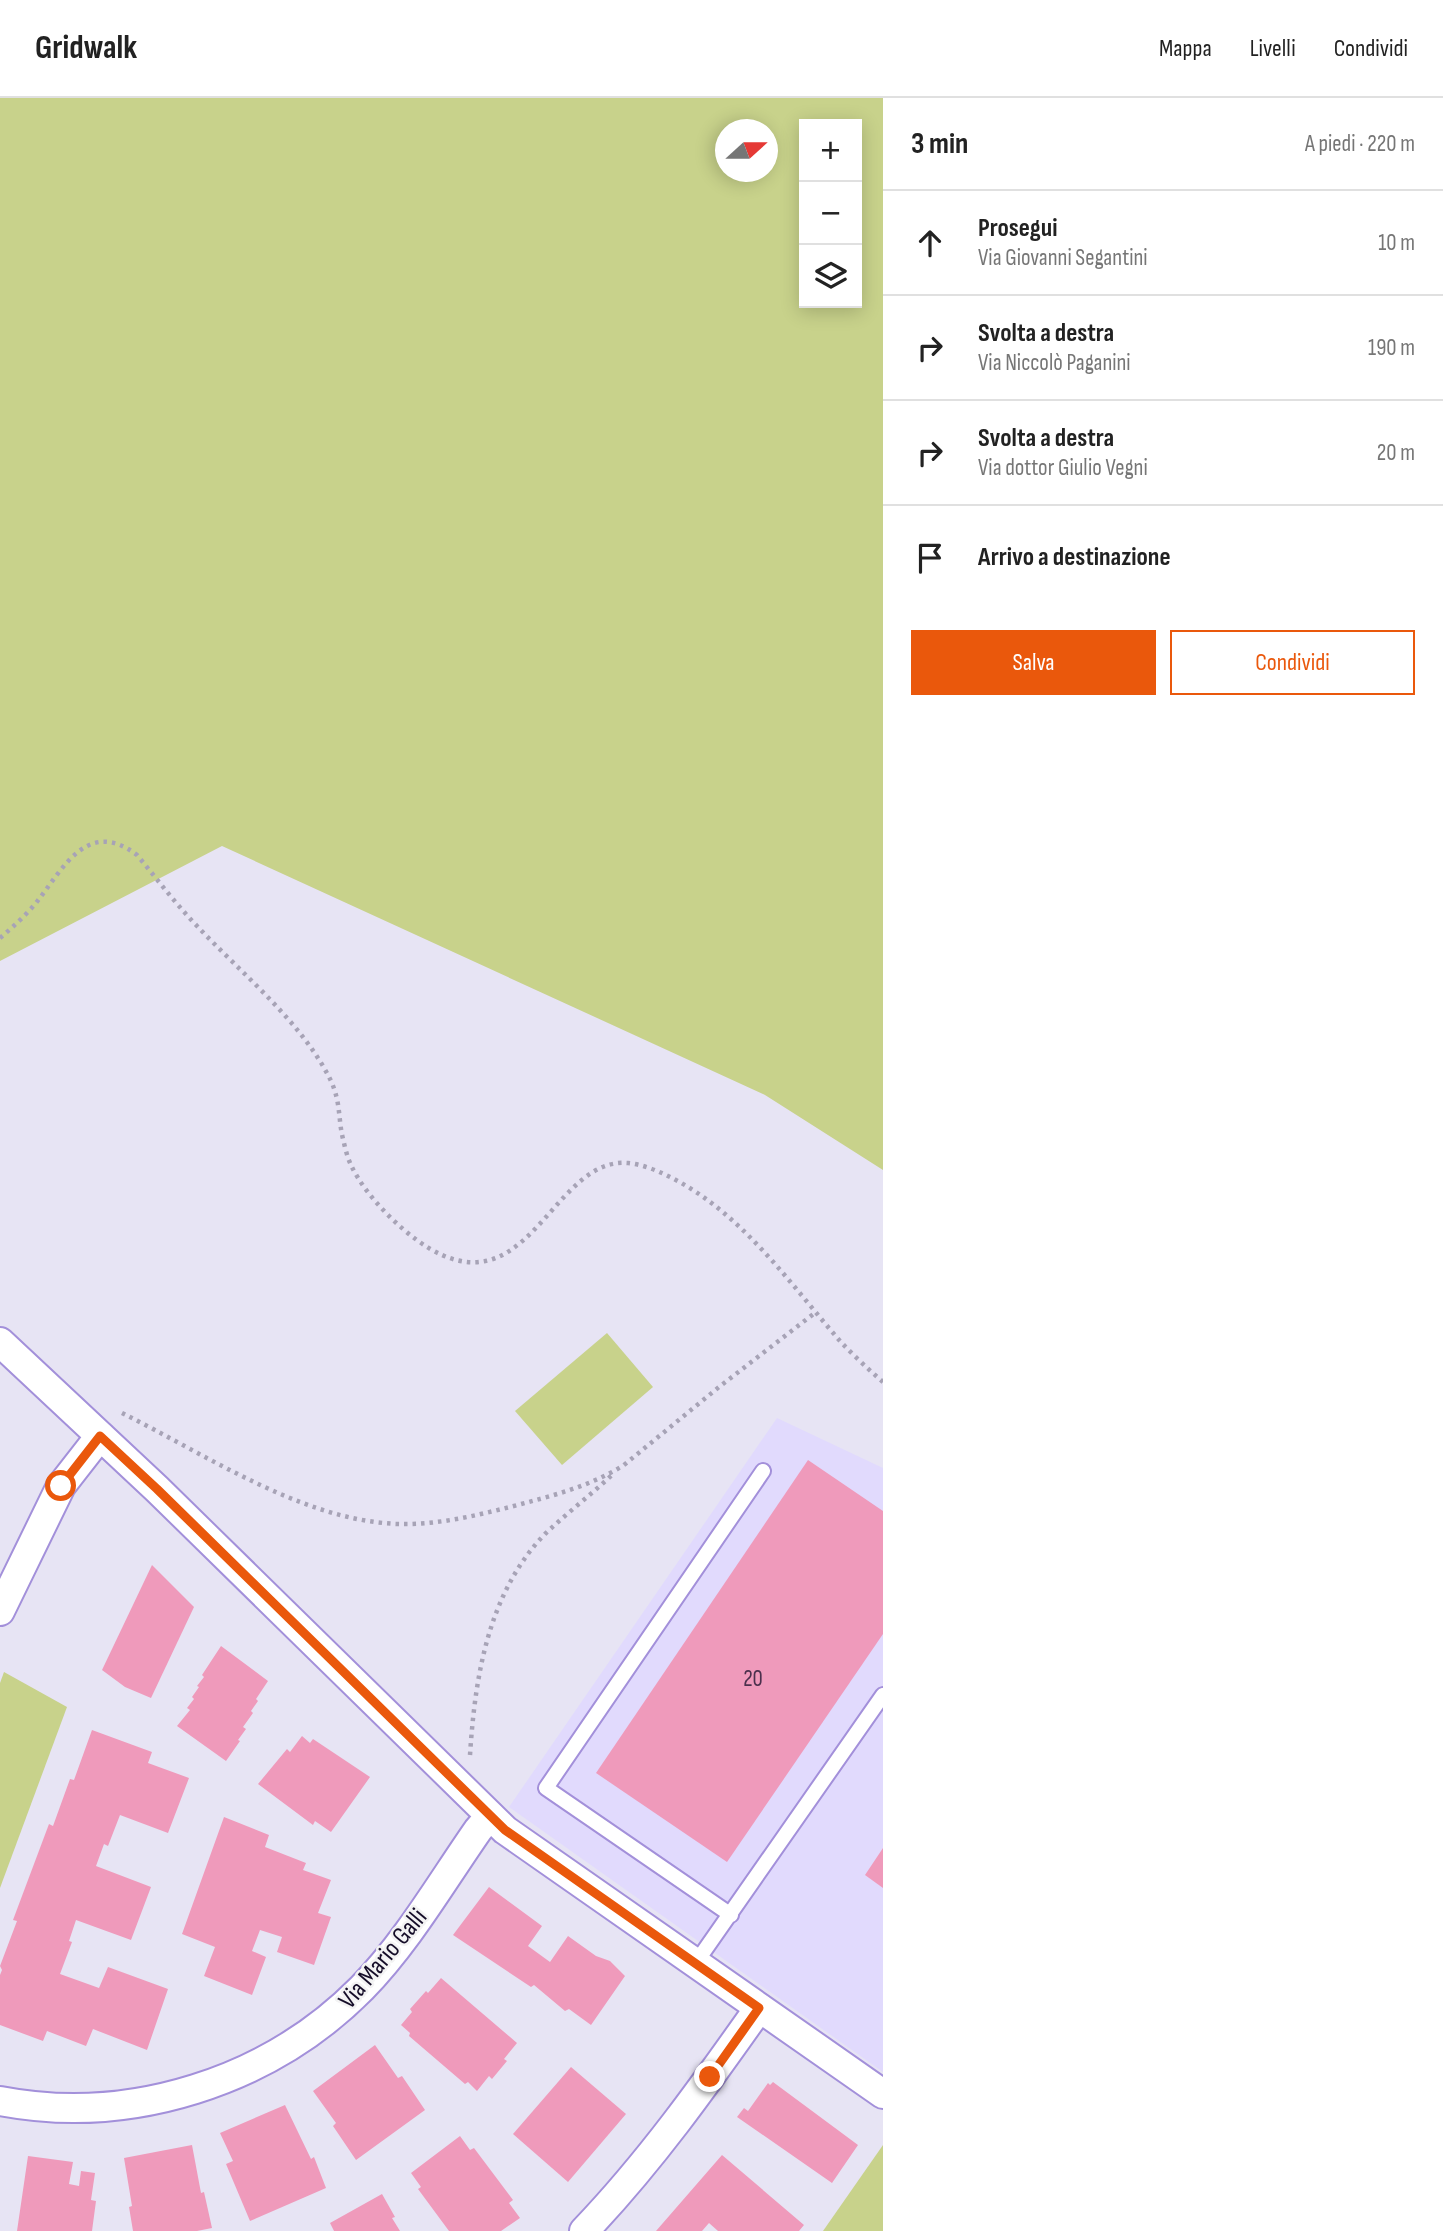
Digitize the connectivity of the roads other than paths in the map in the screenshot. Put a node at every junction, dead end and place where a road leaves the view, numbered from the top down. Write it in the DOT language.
graph roads {
  1 [pos="0,1342"];
  2 [pos="100,1436"];
  3 [pos="763,1471"];
  4 [pos="0,1611"];
  5 [pos="883,1695"];
  6 [pos="482,1808"];
  7 [pos="731,1915"];
  8 [pos="695,1964"];
  9 [pos="759,2008"];
  10 [pos="883,2094"];
  11 [pos="0,2101"];
  12 [pos="584,2231"];
  1 -- 2 [label="street"];
  2 -- 4 [label="street"];
  2 -- 6 [label="street"];
  3 -- 7 [label="lane"];
  5 -- 7 [label="lane"];
  6 -- 8 [label="street"];
  6 -- 11 [label="street, Via Mario Galli"];
  7 -- 8 [label="lane"];
  8 -- 9 [label="street"];
  9 -- 10 [label="street"];
  9 -- 12 [label="street"];
}
